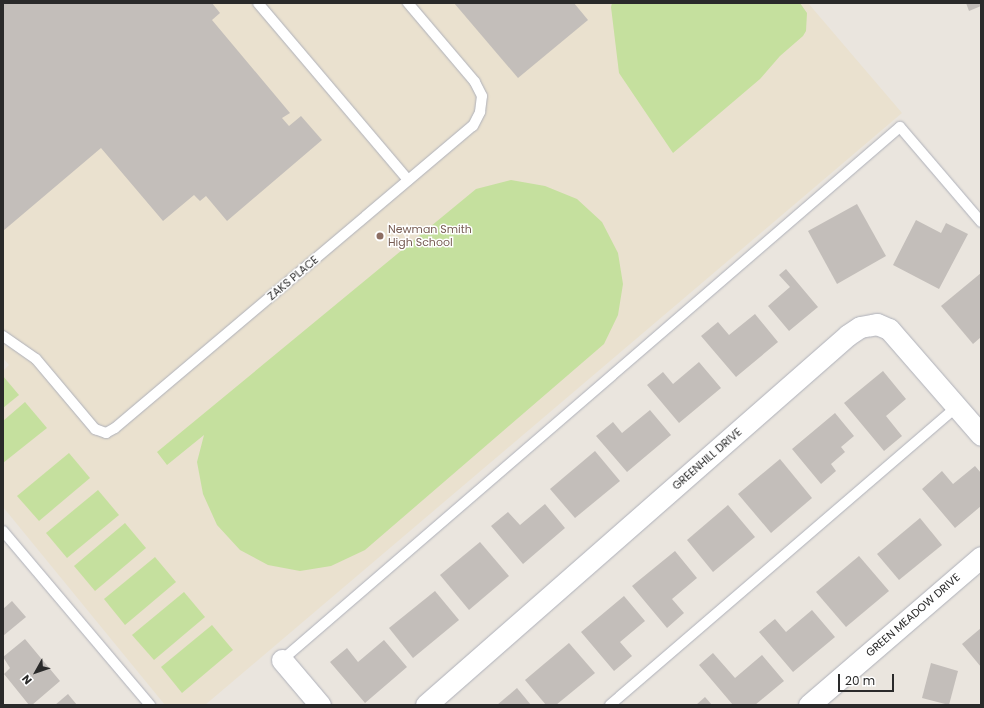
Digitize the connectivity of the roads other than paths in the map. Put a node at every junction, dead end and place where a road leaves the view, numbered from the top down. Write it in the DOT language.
graph roads {
  1 [pos="258,3"];
  2 [pos="408,3"];
  3 [pos="408,180"];
  4 [pos="981,222"];
  5 [pos="3,336"];
  6 [pos="957,407"];
  7 [pos="981,435"];
  8 [pos="3,531"];
  9 [pos="981,557"];
  10 [pos="282,660"];
  11 [pos="150,705"];
  12 [pos="320,705"];
  13 [pos="426,705"];
  14 [pos="610,705"];
  15 [pos="809,705"];
  1 -- 3 [label="lane"];
  2 -- 3 [label="lane, ZAKS PLACE"];
  3 -- 5 [label="lane, ZAKS PLACE"];
  4 -- 10 [label="lane"];
  6 -- 7 [label="street, GREENHILL DRIVE"];
  6 -- 13 [label="street, GREENHILL DRIVE"];
  6 -- 14 [label="lane"];
  8 -- 11 [label="lane"];
  9 -- 15 [label="street, GREEN MEADOW DRIVE"];
  10 -- 12 [label="street"];
}
